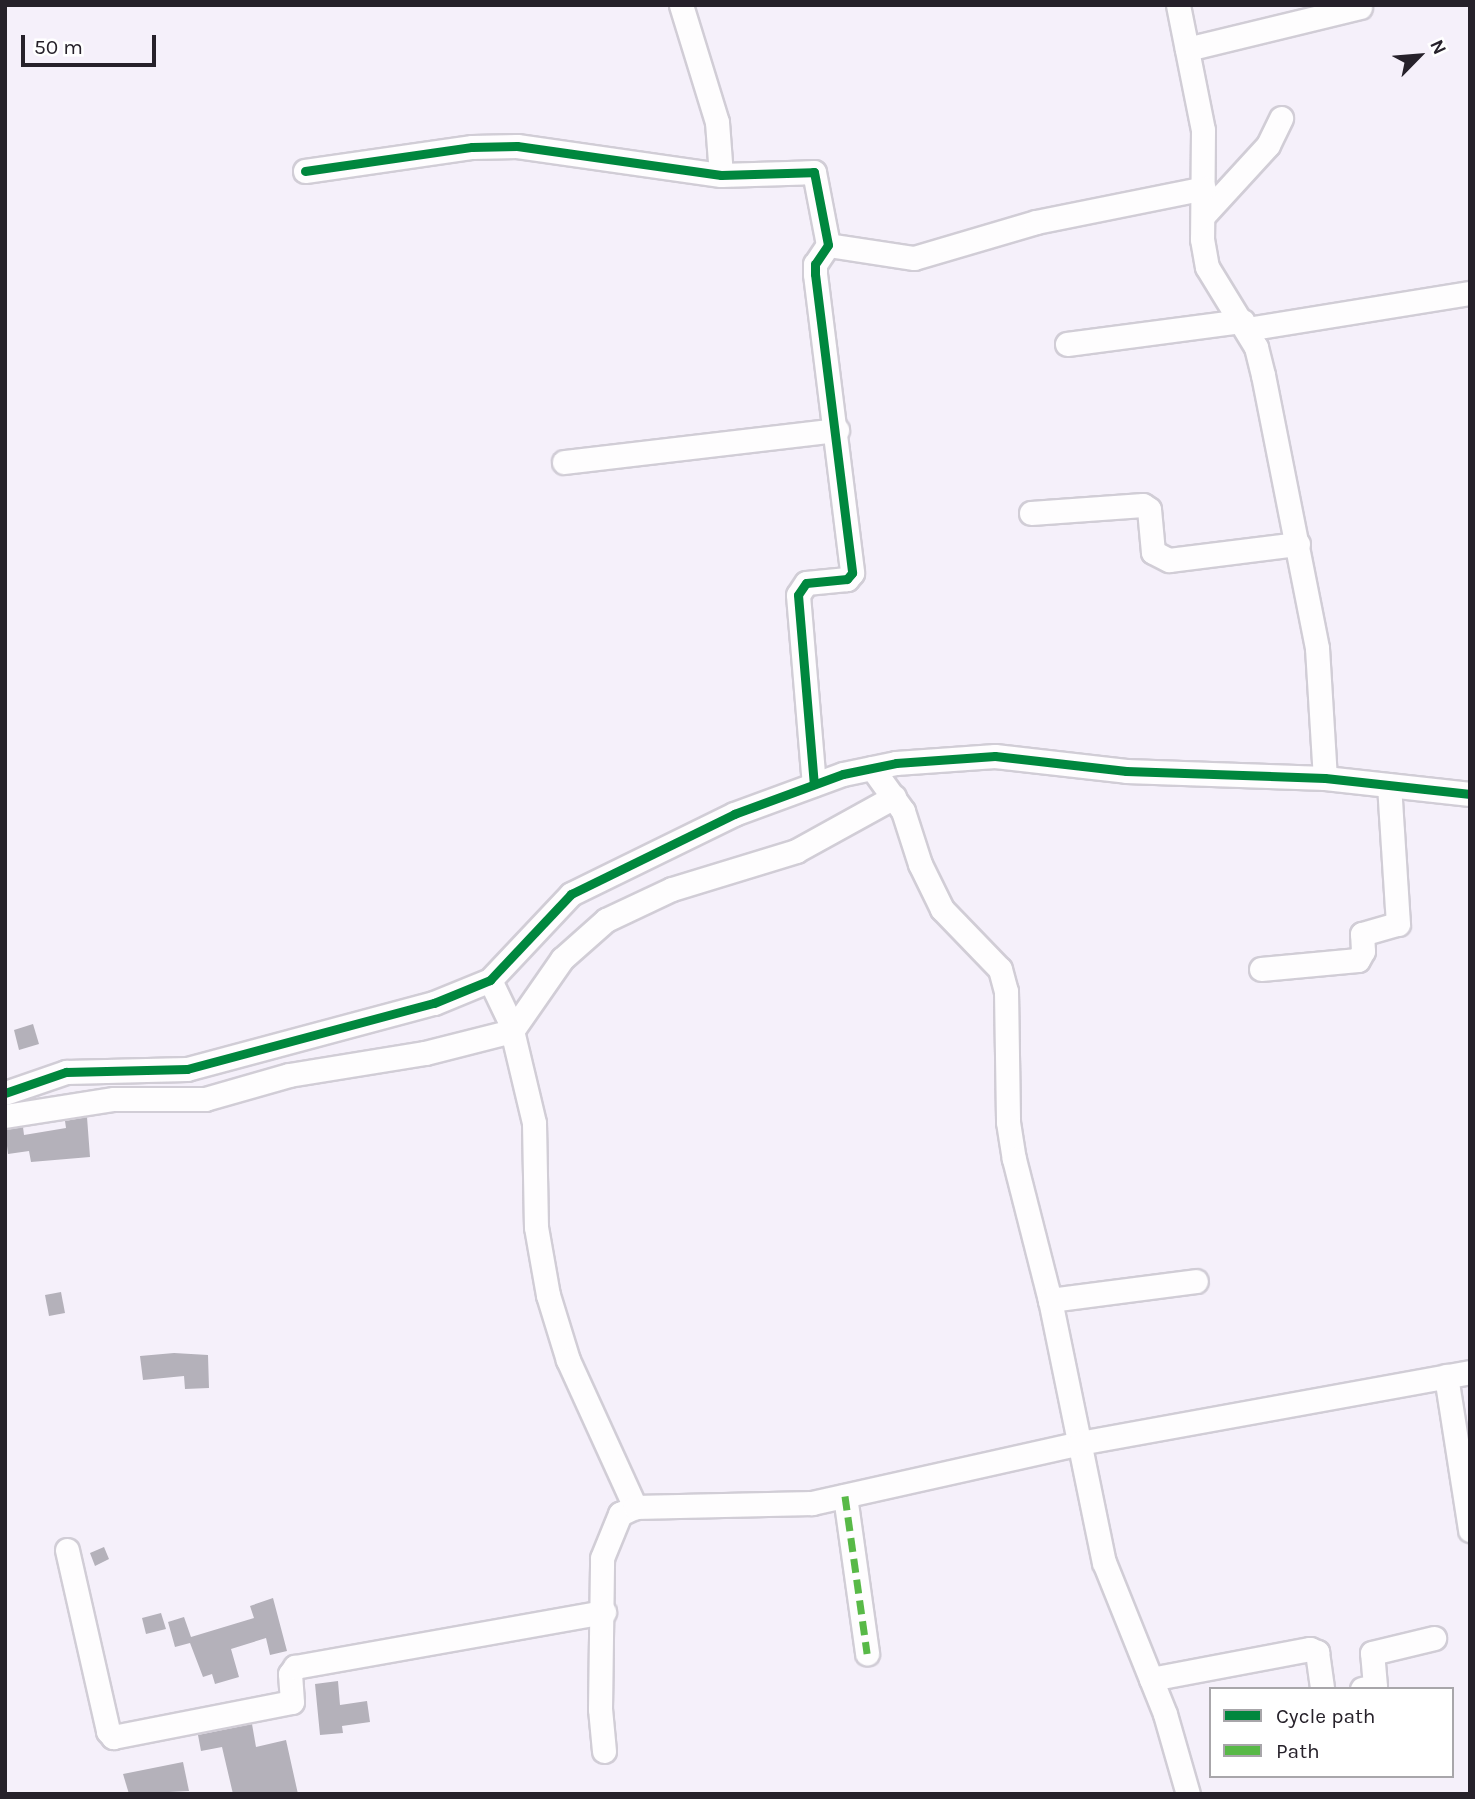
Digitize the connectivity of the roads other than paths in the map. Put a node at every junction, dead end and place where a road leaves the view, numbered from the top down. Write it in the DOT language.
graph roads {
  1 [pos="681,5"];
  2 [pos="1178,5"];
  3 [pos="1360,6"];
  4 [pos="1187,49"];
  5 [pos="1281,118"];
  6 [pos="305,171"];
  7 [pos="722,175"];
  8 [pos="1204,188"];
  9 [pos="1203,215"];
  10 [pos="828,245"];
  11 [pos="1470,293"];
  12 [pos="1244,325"];
  13 [pos="1067,344"];
  14 [pos="837,430"];
  15 [pos="564,462"];
  16 [pos="1031,513"];
  17 [pos="1298,544"];
  18 [pos="872,768"];
  19 [pos="1325,778"];
  20 [pos="814,784"];
  21 [pos="1389,785"];
  22 [pos="1470,794"];
  23 [pos="894,797"];
  24 [pos="1261,970"];
  25 [pos="490,980"];
  26 [pos="512,1031"];
  27 [pos="5,1093"];
  28 [pos="5,1116"];
  29 [pos="1196,1282"];
  30 [pos="1050,1300"];
  31 [pos="1470,1372"];
  32 [pos="1446,1376"];
  33 [pos="1080,1443"];
  34 [pos="845,1496"];
  35 [pos="635,1507"];
  36 [pos="1470,1530"];
  37 [pos="67,1550"];
  38 [pos="604,1612"];
  39 [pos="1434,1638"];
  40 [pos="867,1653"];
  41 [pos="1151,1679"];
  42 [pos="1322,1687"];
  43 [pos="1371,1687"];
  44 [pos="604,1751"];
  45 [pos="1188,1794"];
  1 -- 7 [label="street"];
  2 -- 4 [label="street"];
  3 -- 4 [label="street"];
  4 -- 8 [label="street"];
  5 -- 9 [label="street"];
  6 -- 7 [label="street"];
  7 -- 10 [label="street"];
  8 -- 9 [label="street"];
  8 -- 10 [label="street"];
  9 -- 12 [label="street"];
  10 -- 14 [label="street"];
  11 -- 12 [label="street"];
  12 -- 13 [label="street"];
  12 -- 17 [label="street"];
  14 -- 15 [label="street"];
  14 -- 20 [label="street"];
  16 -- 17 [label="street"];
  17 -- 19 [label="street"];
  18 -- 19 [label="street"];
  18 -- 20 [label="street"];
  18 -- 23 [label="street"];
  19 -- 21 [label="street"];
  20 -- 25 [label="street"];
  21 -- 22 [label="street"];
  21 -- 24 [label="street"];
  23 -- 26 [label="street"];
  23 -- 30 [label="street"];
  25 -- 26 [label="street"];
  25 -- 27 [label="street"];
  26 -- 28 [label="street"];
  26 -- 35 [label="street"];
  29 -- 30 [label="street"];
  30 -- 33 [label="street"];
  31 -- 32 [label="street"];
  32 -- 33 [label="street"];
  32 -- 36 [label="street"];
  33 -- 34 [label="street"];
  33 -- 41 [label="street"];
  34 -- 35 [label="street"];
  34 -- 40 [label="street"];
  35 -- 38 [label="street"];
  37 -- 38 [label="street"];
  38 -- 44 [label="street"];
  39 -- 43 [label="street"];
  41 -- 42 [label="street"];
  41 -- 45 [label="street"];
}
